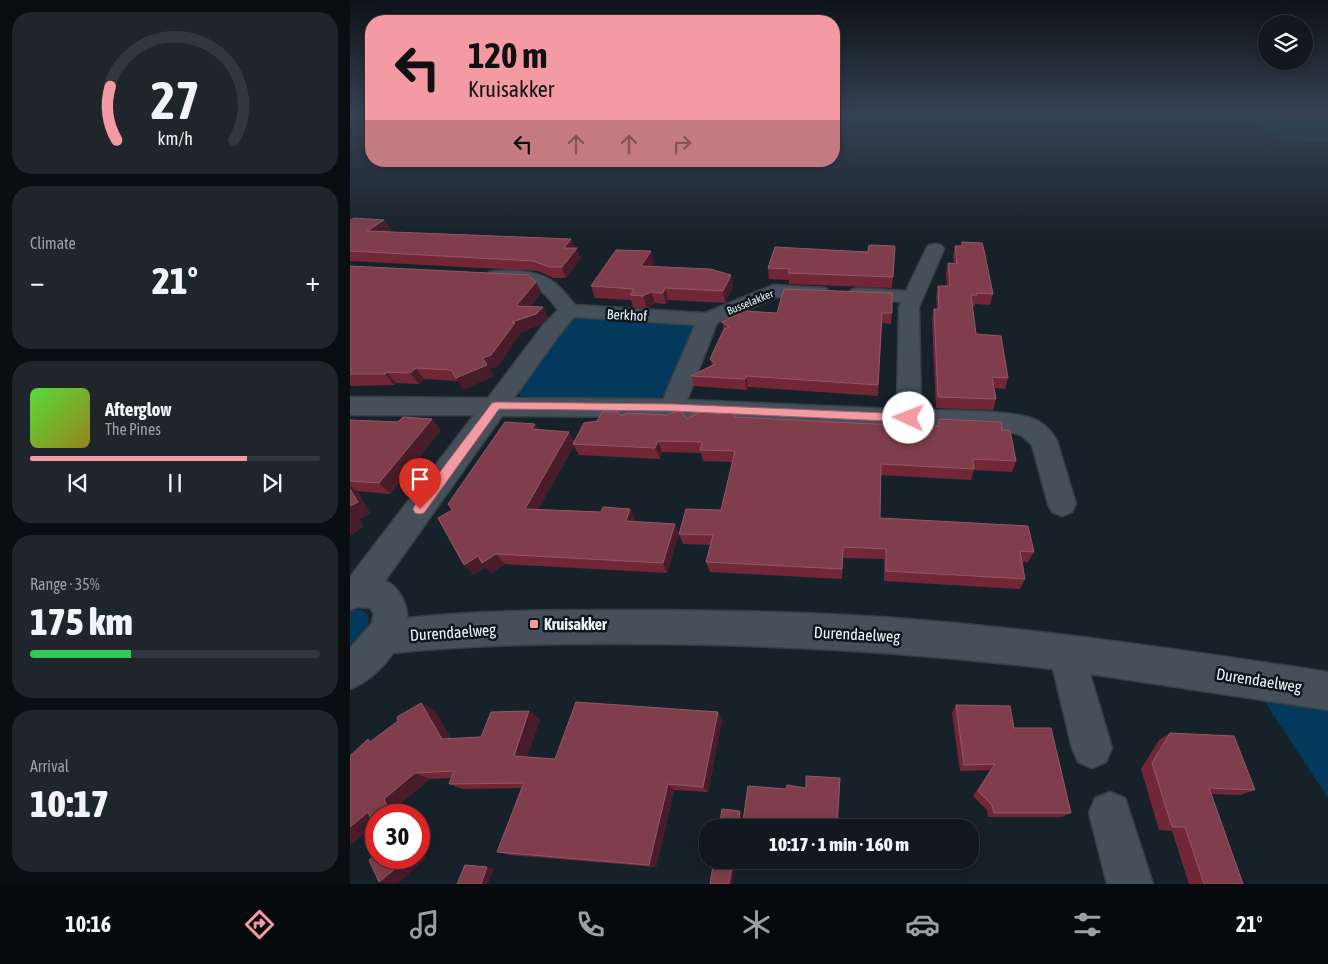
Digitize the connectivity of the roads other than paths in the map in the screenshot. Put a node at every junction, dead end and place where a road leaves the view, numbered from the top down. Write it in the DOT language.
graph roads {
  1 [pos="935,249"];
  2 [pos="479,275"];
  3 [pos="912,297"];
  4 [pos="568,311"];
  5 [pos="708,319"];
  6 [pos="496,405"];
  7 [pos="350,406"];
  8 [pos="672,408"];
  9 [pos="909,418"];
  10 [pos="1062,504"];
  11 [pos="354,594"];
  12 [pos="383,638"];
  13 [pos="1068,654"];
  14 [pos="350,670"];
  15 [pos="1328,690"];
  16 [pos="1092,748"];
  17 [pos="1110,814"];
  18 [pos="1130,884"];
  1 -- 3 [label="street"];
  2 -- 4 [label="street"];
  3 -- 5 [label="street, Busselakker"];
  3 -- 9 [label="street"];
  4 -- 5 [label="street, Berkhof"];
  4 -- 6 [label="street"];
  5 -- 8 [label="street"];
  6 -- 7 [label="street"];
  6 -- 8 [label="street"];
  6 -- 11 [label="street"];
  8 -- 9 [label="street"];
  9 -- 10 [label="street"];
  11 -- 12 [label="street"];
  12 -- 13 [label="street, Durendaelweg"];
  12 -- 14 [label="street"];
  13 -- 15 [label="street, Durendaelweg"];
  13 -- 16 [label="street"];
  17 -- 18 [label="street"];
}
